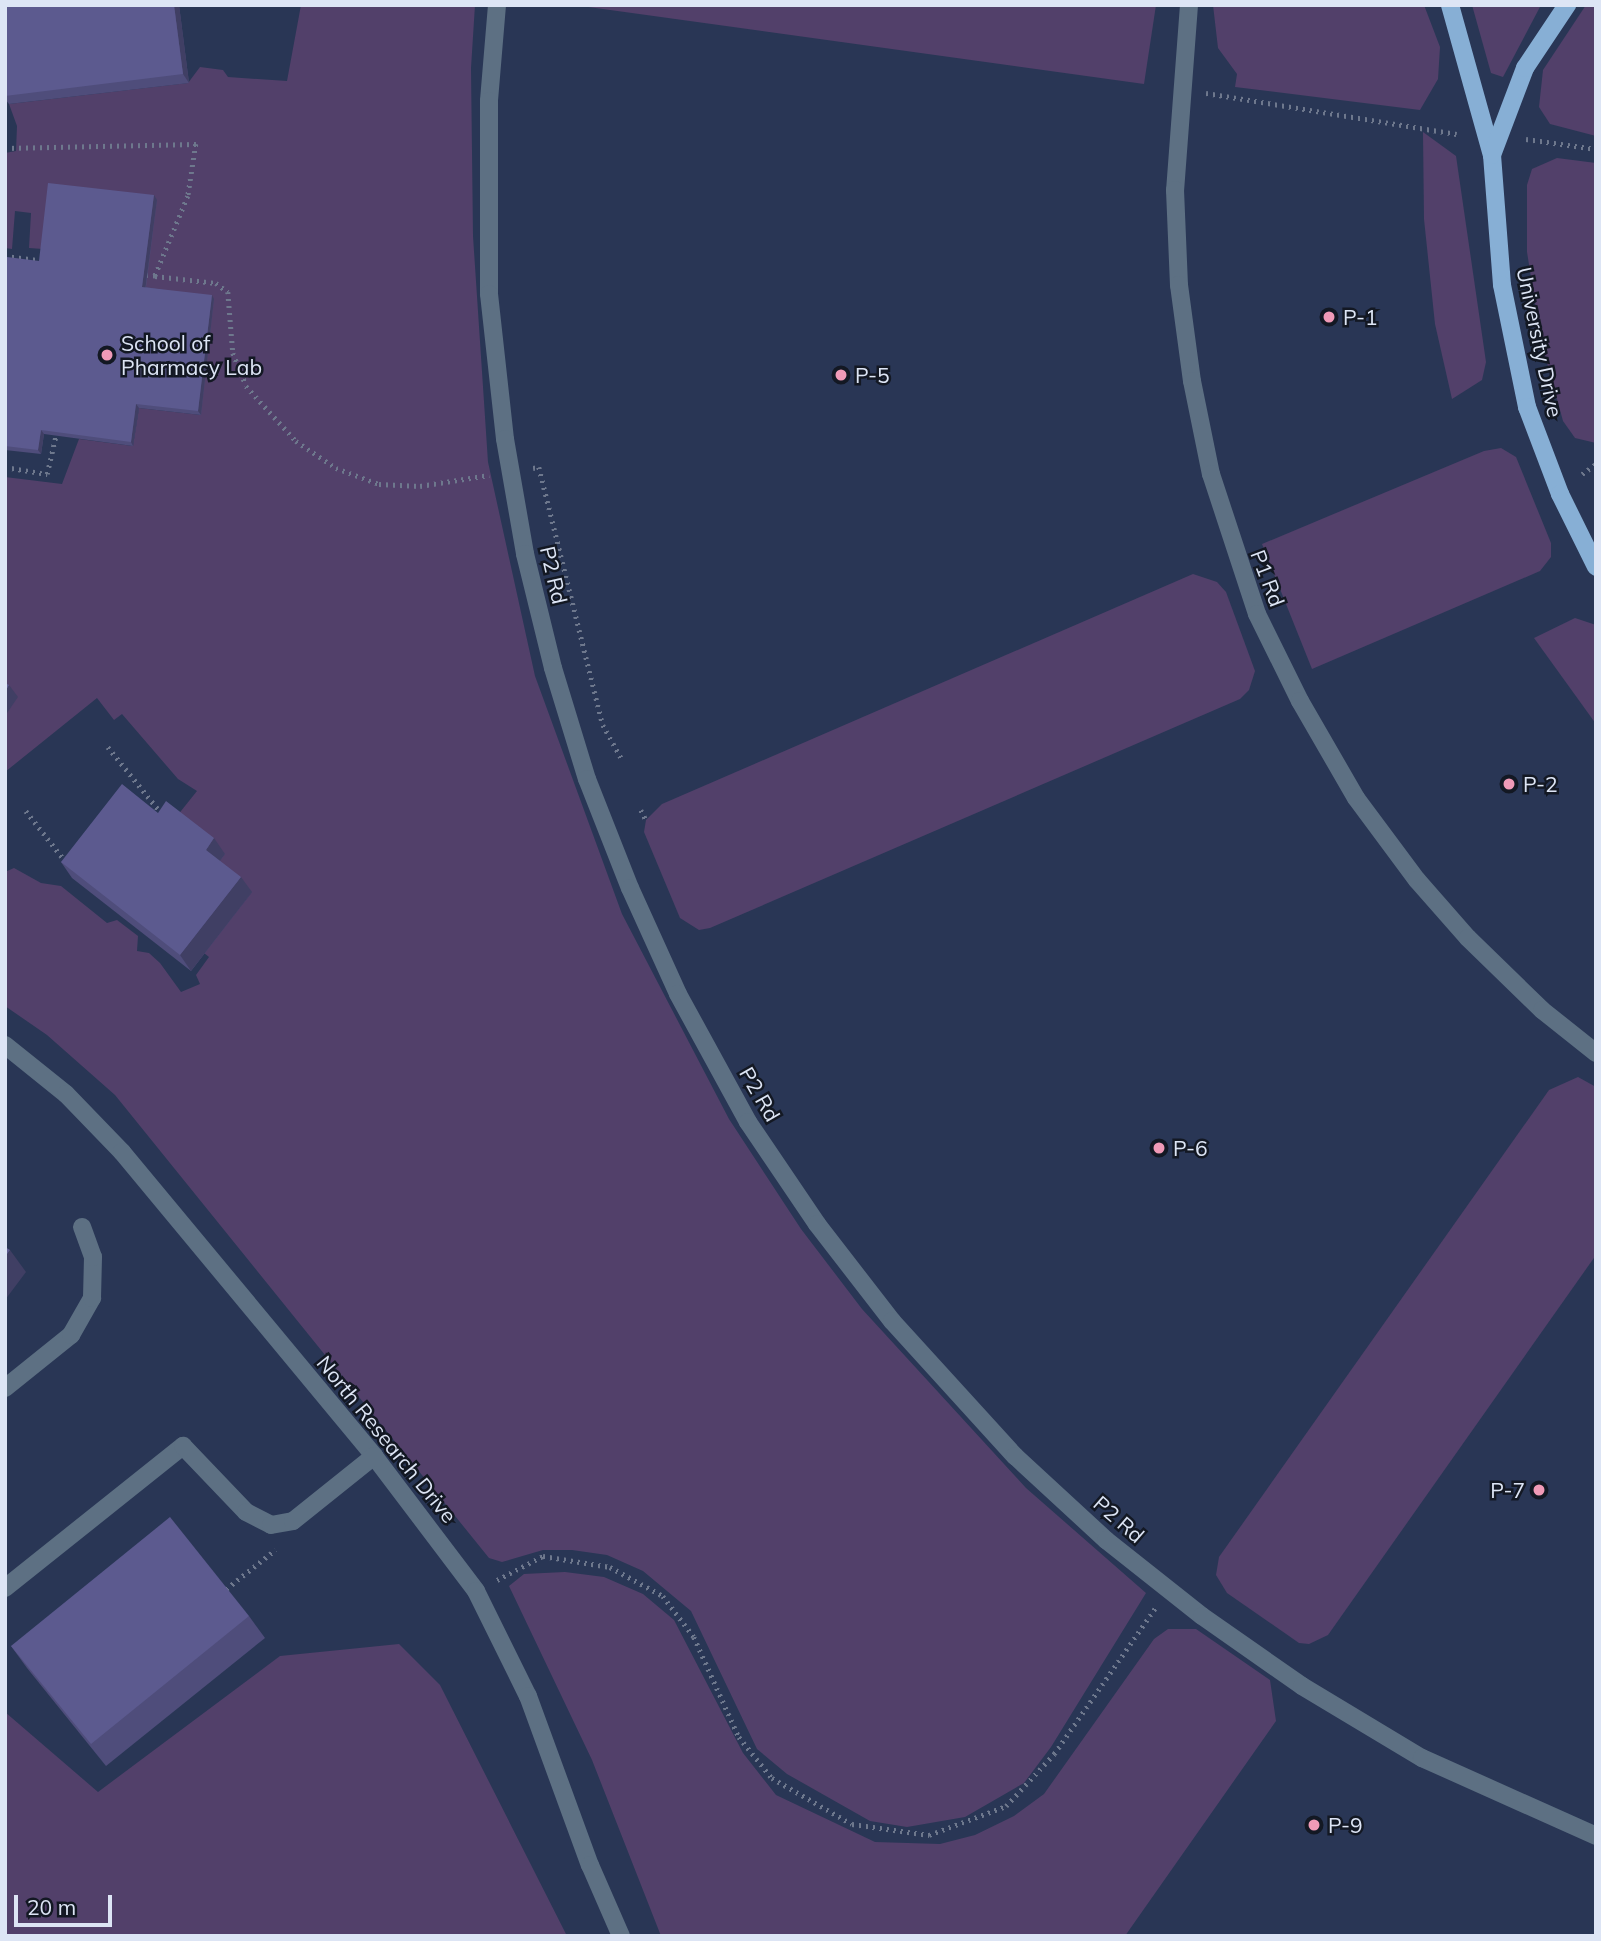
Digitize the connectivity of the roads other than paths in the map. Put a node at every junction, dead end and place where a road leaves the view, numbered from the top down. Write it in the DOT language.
graph roads {
  1 [pos="497,5"];
  2 [pos="1189,5"];
  3 [pos="1450,5"];
  4 [pos="1567,5"];
  5 [pos="1492,155"];
  6 [pos="1596,567"];
  7 [pos="5,1045"];
  8 [pos="1596,1053"];
  9 [pos="82,1227"];
  10 [pos="5,1388"];
  11 [pos="374,1456"];
  12 [pos="5,1588"];
  13 [pos="1596,1836"];
  14 [pos="621,1936"];
  1 -- 13 [label="street, P2 Rd"];
  2 -- 8 [label="street, P1 Rd"];
  3 -- 5 [label="main road, University Drive"];
  4 -- 5 [label="main road, University Drive"];
  5 -- 6 [label="main road, University Drive"];
  7 -- 11 [label="street, North Research Drive"];
  9 -- 10 [label="street"];
  11 -- 12 [label="street"];
  11 -- 14 [label="street, North Research Drive"];
}
